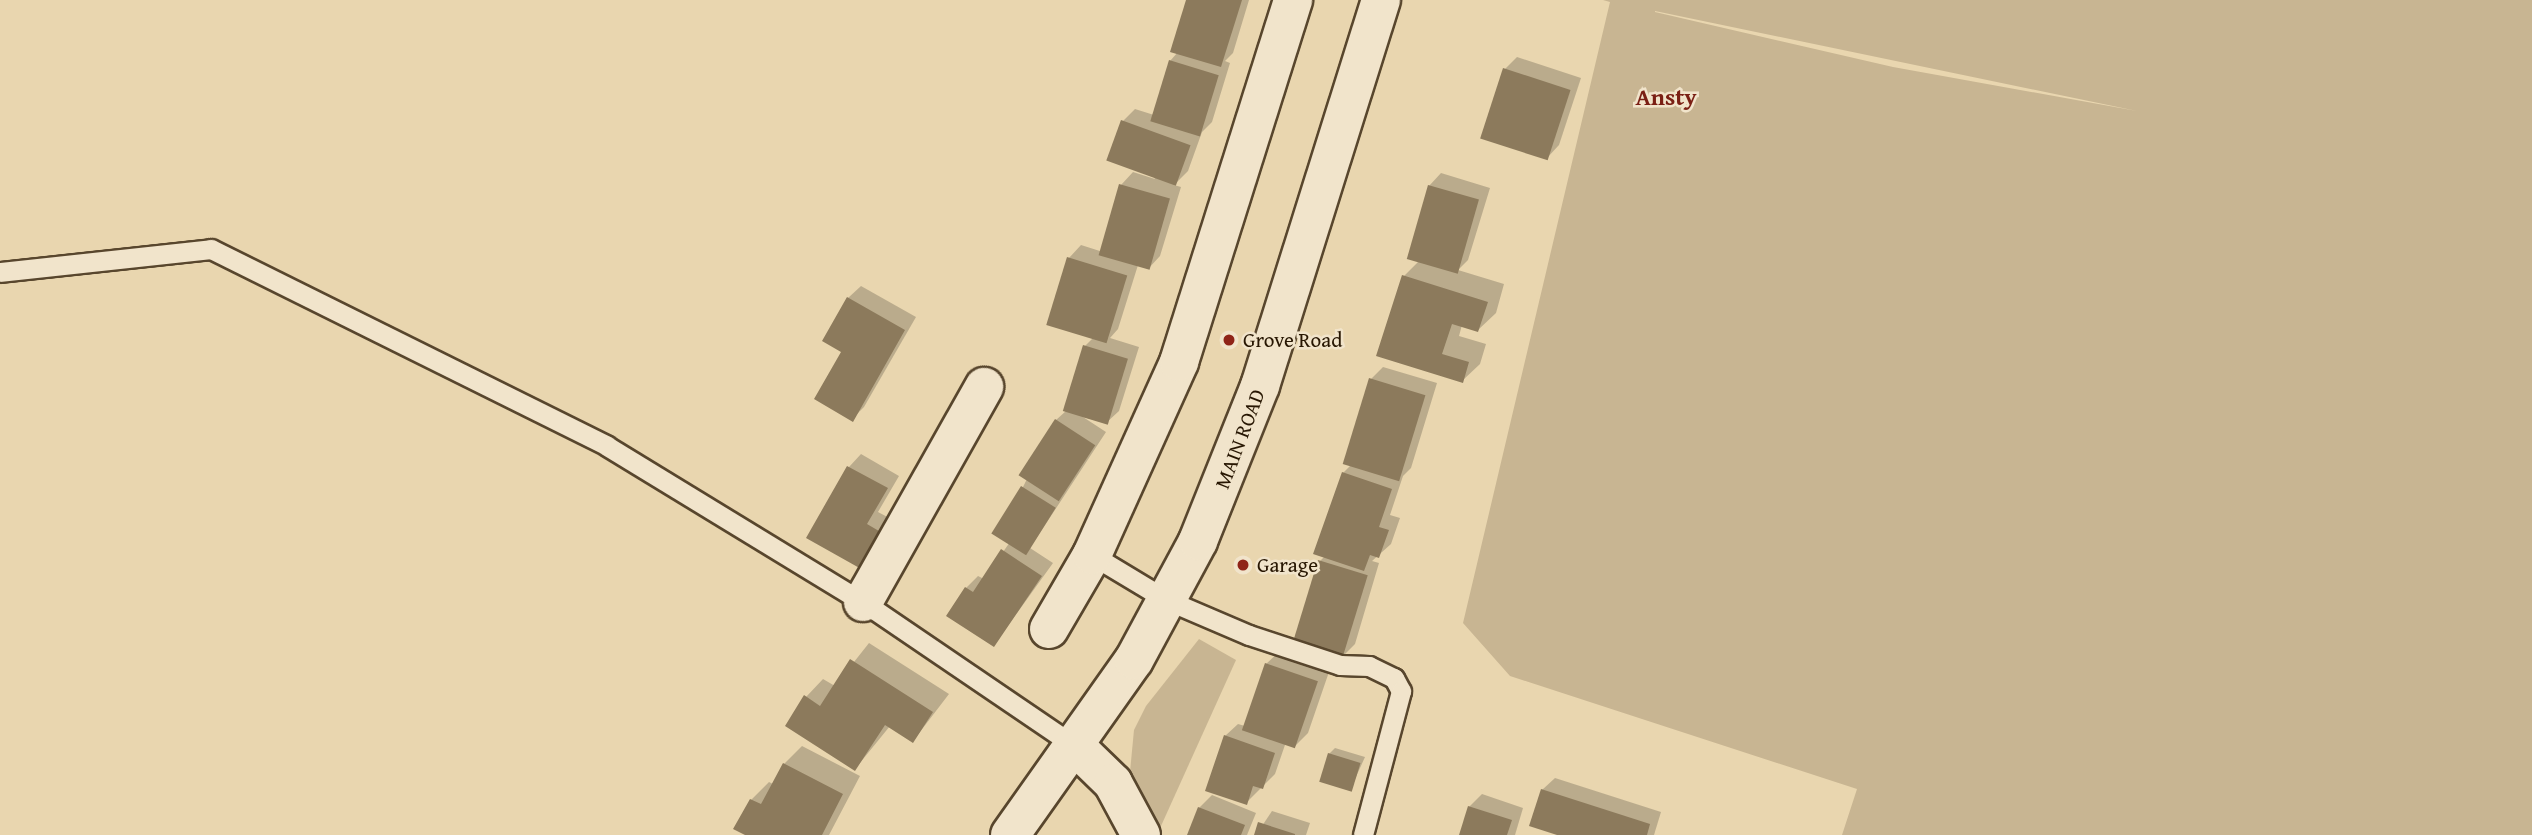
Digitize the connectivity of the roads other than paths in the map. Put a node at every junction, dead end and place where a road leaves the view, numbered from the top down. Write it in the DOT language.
graph roads {
  1 [pos="1293,0"];
  2 [pos="1381,0"];
  3 [pos="0,272"];
  4 [pos="984,387"];
  5 [pos="1092,555"];
  6 [pos="1167,600"];
  7 [pos="863,602"];
  8 [pos="1049,629"];
  9 [pos="1075,746"];
  10 [pos="1010,835"];
  11 [pos="1141,835"];
  12 [pos="1363,835"];
  1 -- 5 [label="street"];
  2 -- 6 [label="street, MAIN ROAD"];
  3 -- 7 [label="lane"];
  4 -- 7 [label="street"];
  5 -- 6 [label="lane"];
  5 -- 8 [label="street"];
  6 -- 9 [label="street, MAIN ROAD"];
  6 -- 12 [label="lane"];
  7 -- 9 [label="lane"];
  9 -- 10 [label="street, MAIN ROAD"];
  9 -- 11 [label="street"];
}
